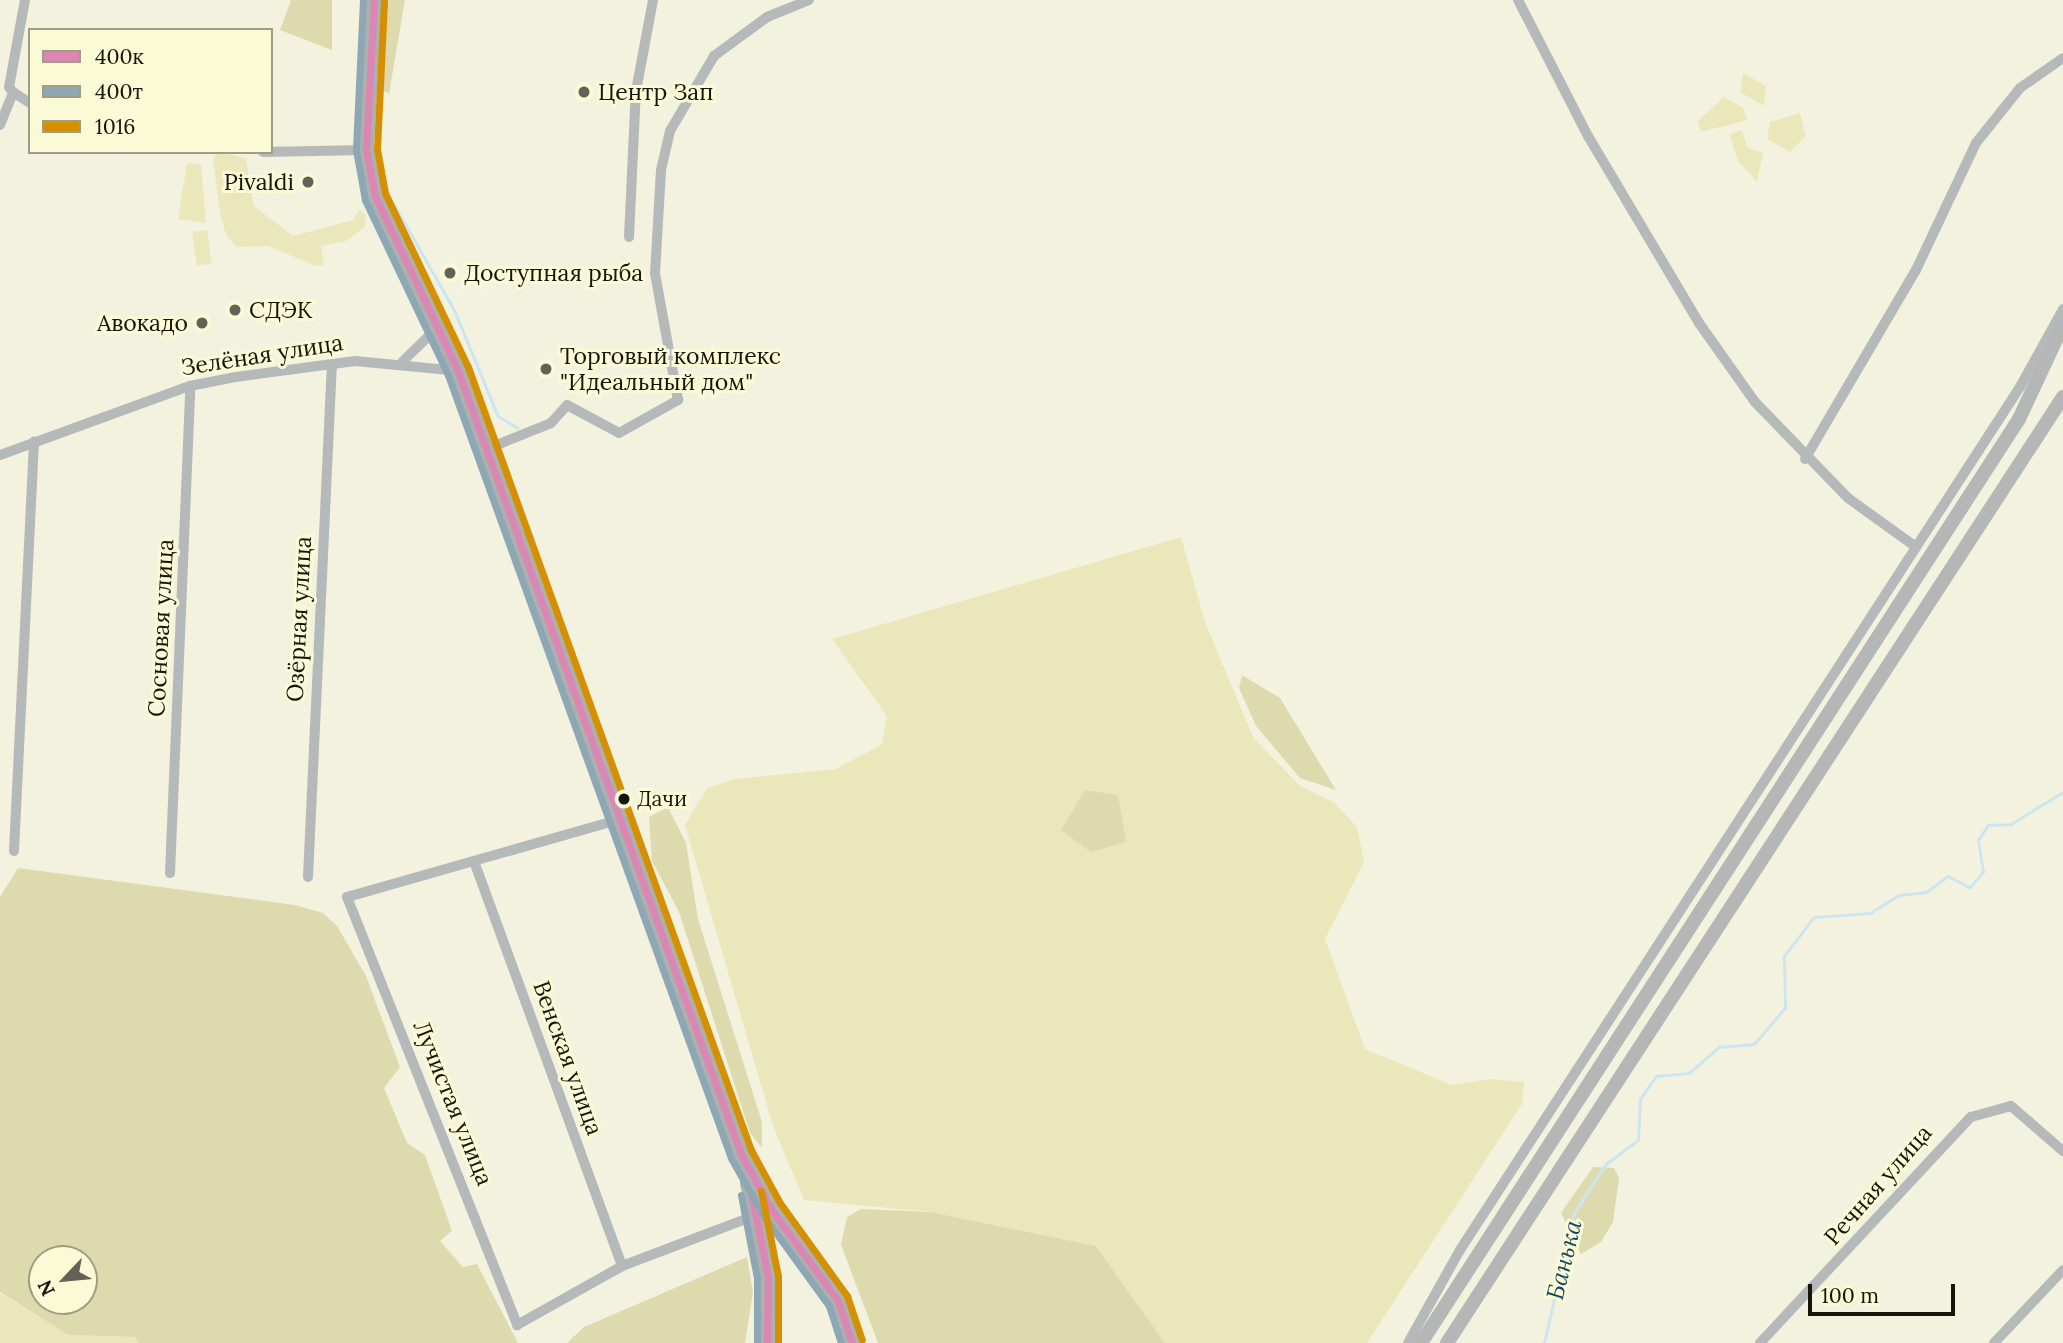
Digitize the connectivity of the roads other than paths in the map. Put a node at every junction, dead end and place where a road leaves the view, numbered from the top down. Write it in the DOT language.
graph roads {
  1 [pos="374,0"];
  2 [pos="653,0"];
  3 [pos="809,0"];
  4 [pos="1518,0"];
  5 [pos="24,5"];
  6 [pos="2063,58"];
  7 [pos="8,87"];
  8 [pos="28,102"];
  9 [pos="0,125"];
  10 [pos="366,150"];
  11 [pos="273,152"];
  12 [pos="629,237"];
  13 [pos="2063,309"];
  14 [pos="433,312"];
  15 [pos="2063,326"];
  16 [pos="403,361"];
  17 [pos="332,363"];
  18 [pos="458,371"];
  19 [pos="190,386"];
  20 [pos="2063,397"];
  21 [pos="34,441"];
  22 [pos="487,449"];
  23 [pos="0,455"];
  24 [pos="1805,459"];
  25 [pos="1916,547"];
  26 [pos="621,818"];
  27 [pos="14,851"];
  28 [pos="475,864"];
  29 [pos="170,873"];
  30 [pos="308,877"];
  31 [pos="2063,1151"];
  32 [pos="741,1154"];
  33 [pos="771,1209"];
  34 [pos="622,1266"];
  35 [pos="2063,1270"];
  36 [pos="767,1343"];
  37 [pos="852,1343"];
  38 [pos="1408,1343"];
  39 [pos="1421,1343"];
  40 [pos="1447,1343"];
  41 [pos="1760,1343"];
  42 [pos="1994,1343"];
  1 -- 10 [label="main road"];
  2 -- 12 [label="street"];
  3 -- 22 [label="street"];
  4 -- 24 [label="street"];
  5 -- 7 [label="street"];
  6 -- 24 [label="street"];
  7 -- 8 [label="street"];
  7 -- 9 [label="street"];
  10 -- 11 [label="street"];
  10 -- 14 [label="main road"];
  13 -- 25 [label="street"];
  14 -- 16 [label="street"];
  14 -- 18 [label="main road"];
  15 -- 39 [label="street"];
  16 -- 17 [label="street, Зелёная улица"];
  16 -- 18 [label="street, Зелёная улица"];
  17 -- 19 [label="street, Зелёная улица"];
  17 -- 30 [label="street, Озёрная улица"];
  18 -- 22 [label="main road"];
  19 -- 21 [label="street, Зелёная улица"];
  19 -- 29 [label="street, Сосновая улица"];
  20 -- 40 [label="street"];
  21 -- 23 [label="street, Зелёная улица"];
  21 -- 27 [label="street"];
  22 -- 26 [label="main road"];
  24 -- 25 [label="street"];
  25 -- 38 [label="street"];
  26 -- 28 [label="street"];
  26 -- 32 [label="main road"];
  28 -- 34 [label="street, Венская улица"];
  28 -- 34 [label="street, Лучистая улица"];
  31 -- 41 [label="street, Речная улица"];
  32 -- 33 [label="main road"];
  32 -- 36 [label="main road"];
  33 -- 34 [label="street"];
  33 -- 37 [label="main road"];
  35 -- 42 [label="street"];
}
